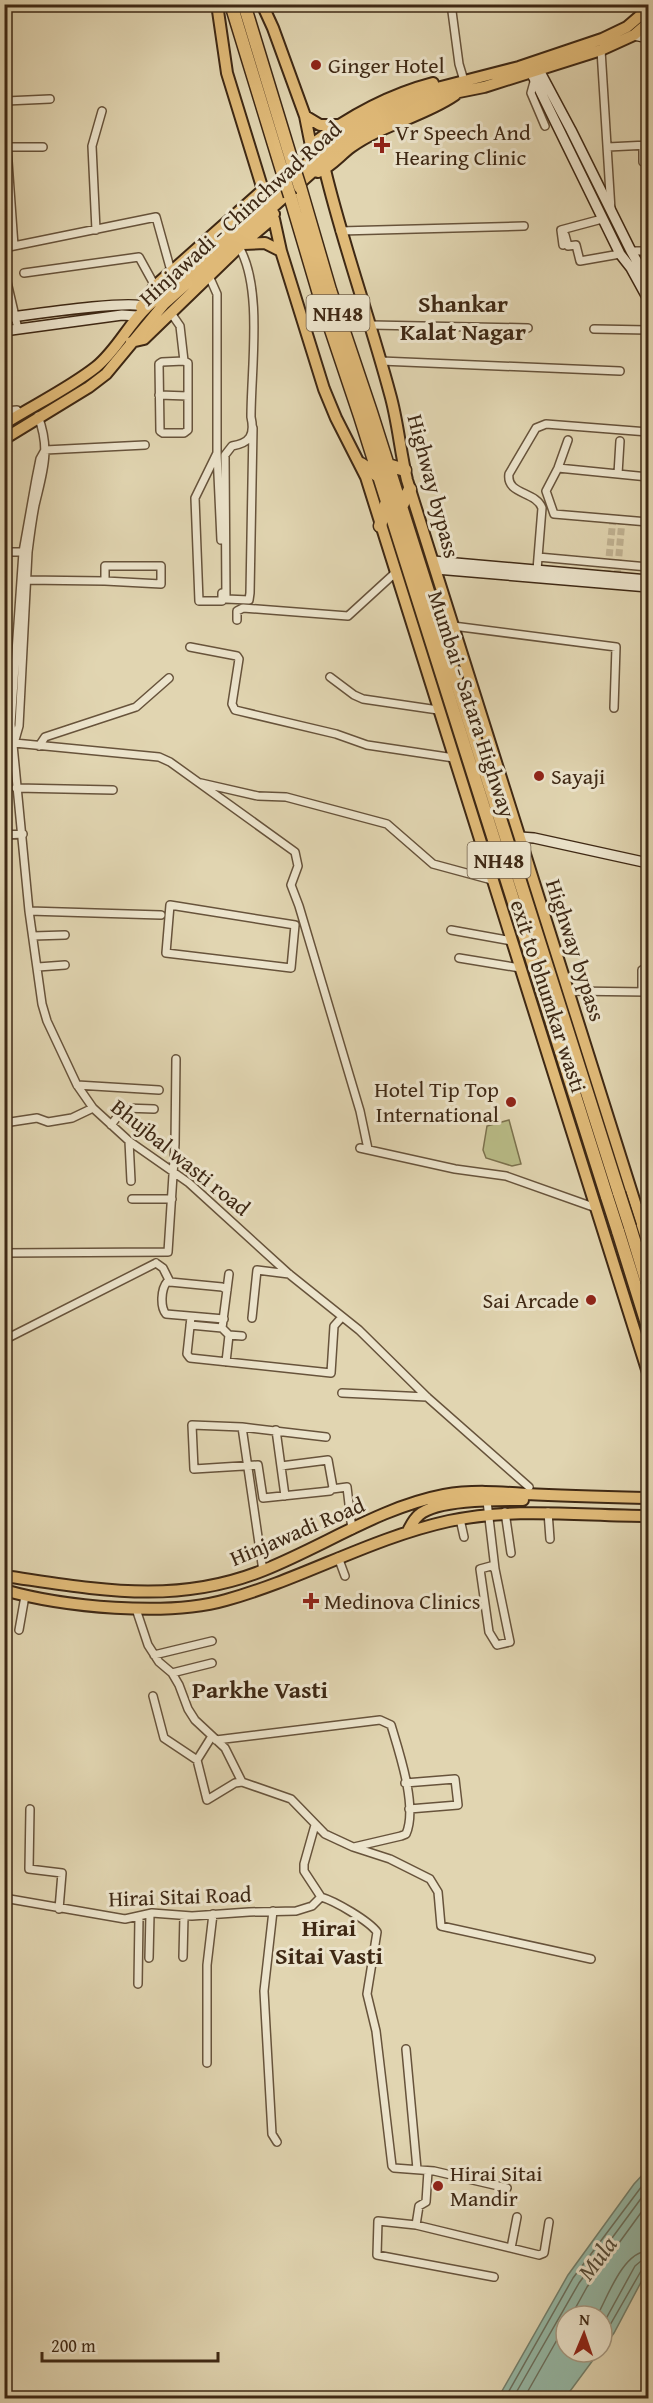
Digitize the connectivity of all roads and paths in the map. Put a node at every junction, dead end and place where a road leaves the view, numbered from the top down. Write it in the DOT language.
graph roads {
  1 [pos="217,4"];
  2 [pos="231,4"];
  3 [pos="244,4"];
  4 [pos="262,4"];
  5 [pos="451,4"];
  6 [pos="648,9"];
  7 [pos="644,31"];
  8 [pos="601,50"];
  9 [pos="534,70"];
  10 [pos="461,87"];
  11 [pos="4,95"];
  12 [pos="50,99"];
  13 [pos="102,111"];
  14 [pos="305,116"];
  15 [pos="338,124"];
  16 [pos="545,126"];
  17 [pos="311,145"];
  18 [pos="646,145"];
  19 [pos="43,147"];
  20 [pos="608,147"];
  21 [pos="312,158"];
  22 [pos="643,162"];
  23 [pos="325,170"];
  24 [pos="306,176"];
  25 [pos="263,190"];
  26 [pos="282,195"];
  27 [pos="611,210"];
  28 [pos="274,219"];
  29 [pos="602,219"];
  30 [pos="524,226"];
  31 [pos="96,230"];
  32 [pos="340,231"];
  33 [pos="565,235"];
  34 [pos="241,245"];
  35 [pos="563,245"];
  36 [pos="14,246"];
  37 [pos="4,248"];
  38 [pos="281,250"];
  39 [pos="631,251"];
  40 [pos="648,251"];
  41 [pos="620,254"];
  42 [pos="171,271"];
  43 [pos="24,273"];
  44 [pos="642,274"];
  45 [pos="209,276"];
  46 [pos="7,282"];
  47 [pos="155,286"];
  48 [pos="7,294"];
  49 [pos="648,299"];
  50 [pos="145,305"];
  51 [pos="171,313"];
  52 [pos="15,316"];
  53 [pos="137,316"];
  54 [pos="4,318"];
  55 [pos="371,325"];
  56 [pos="528,328"];
  57 [pos="18,329"];
  58 [pos="594,329"];
  59 [pos="648,330"];
  60 [pos="4,331"];
  61 [pos="127,339"];
  62 [pos="184,361"];
  63 [pos="381,362"];
  64 [pos="620,371"];
  65 [pos="82,376"];
  66 [pos="88,387"];
  67 [pos="159,395"];
  68 [pos="188,396"];
  69 [pos="34,406"];
  70 [pos="4,411"];
  71 [pos="20,415"];
  72 [pos="39,418"];
  73 [pos="4,424"];
  74 [pos="254,428"];
  75 [pos="648,432"];
  76 [pos="4,439"];
  77 [pos="568,440"];
  78 [pos="620,441"];
  79 [pos="145,445"];
  80 [pos="45,450"];
  81 [pos="217,453"];
  82 [pos="360,464"];
  83 [pos="388,465"];
  84 [pos="558,468"];
  85 [pos="405,470"];
  86 [pos="618,474"];
  87 [pos="377,475"];
  88 [pos="648,477"];
  89 [pos="410,489"];
  90 [pos="386,504"];
  91 [pos="401,507"];
  92 [pos="648,522"];
  93 [pos="380,526"];
  94 [pos="4,552"];
  95 [pos="22,552"];
  96 [pos="538,557"];
  97 [pos="24,565"];
  98 [pos="435,565"];
  99 [pos="648,567"];
  100 [pos="493,570"];
  101 [pos="537,570"];
  102 [pos="395,573"];
  103 [pos="26,580"];
  104 [pos="611,580"];
  105 [pos="648,580"];
  106 [pos="105,581"];
  107 [pos="648,587"];
  108 [pos="237,620"];
  109 [pos="453,626"];
  110 [pos="189,647"];
  111 [pos="330,677"];
  112 [pos="169,678"];
  113 [pos="614,708"];
  114 [pos="438,710"];
  115 [pos="4,742"];
  116 [pos="15,742"];
  117 [pos="39,746"];
  118 [pos="454,758"];
  119 [pos="195,782"];
  120 [pos="16,788"];
  121 [pos="113,790"];
  122 [pos="23,834"];
  123 [pos="4,835"];
  124 [pos="520,837"];
  125 [pos="648,863"];
  126 [pos="492,880"];
  127 [pos="29,911"];
  128 [pos="161,915"];
  129 [pos="451,930"];
  130 [pos="33,936"];
  131 [pos="65,936"];
  132 [pos="512,941"];
  133 [pos="310,944"];
  134 [pos="293,945"];
  135 [pos="459,958"];
  136 [pos="64,965"];
  137 [pos="38,967"];
  138 [pos="648,967"];
  139 [pos="520,968"];
  140 [pos="568,991"];
  141 [pos="645,992"];
  142 [pos="176,1059"];
  143 [pos="77,1085"];
  144 [pos="159,1090"];
  145 [pos="93,1108"];
  146 [pos="154,1109"];
  147 [pos="4,1123"];
  148 [pos="111,1125"];
  149 [pos="129,1141"];
  150 [pos="172,1172"];
  151 [pos="131,1181"];
  152 [pos="619,1193"];
  153 [pos="132,1199"];
  154 [pos="172,1199"];
  155 [pos="636,1204"];
  156 [pos="596,1208"];
  157 [pos="648,1215"];
  158 [pos="624,1229"];
  159 [pos="648,1244"];
  160 [pos="155,1252"];
  161 [pos="4,1253"];
  162 [pos="156,1263"];
  163 [pos="229,1274"];
  164 [pos="289,1274"];
  165 [pos="170,1282"];
  166 [pos="648,1286"];
  167 [pos="227,1290"];
  168 [pos="342,1317"];
  169 [pos="252,1318"];
  170 [pos="224,1319"];
  171 [pos="191,1321"];
  172 [pos="648,1327"];
  173 [pos="222,1328"];
  174 [pos="229,1335"];
  175 [pos="242,1336"];
  176 [pos="4,1341"];
  177 [pos="226,1362"];
  178 [pos="648,1373"];
  179 [pos="342,1393"];
  180 [pos="427,1397"];
  181 [pos="242,1427"];
  182 [pos="276,1430"];
  183 [pos="326,1437"];
  184 [pos="281,1466"];
  185 [pos="247,1467"];
  186 [pos="332,1488"];
  187 [pos="648,1492"];
  188 [pos="526,1494"];
  189 [pos="285,1496"];
  190 [pos="648,1498"];
  191 [pos="487,1501"];
  192 [pos="648,1503"];
  193 [pos="505,1512"];
  194 [pos="548,1512"];
  195 [pos="488,1514"];
  196 [pos="648,1516"];
  197 [pos="460,1519"];
  198 [pos="352,1530"];
  199 [pos="408,1531"];
  200 [pos="464,1537"];
  201 [pos="550,1539"];
  202 [pos="511,1554"];
  203 [pos="338,1557"];
  204 [pos="495,1569"];
  205 [pos="263,1571"];
  206 [pos="4,1576"];
  207 [pos="345,1576"];
  208 [pos="4,1590"];
  209 [pos="192,1590"];
  210 [pos="25,1596"];
  211 [pos="194,1605"];
  212 [pos="136,1609"];
  213 [pos="19,1630"];
  214 [pos="212,1641"];
  215 [pos="154,1655"];
  216 [pos="213,1663"];
  217 [pos="171,1673"];
  218 [pos="153,1696"];
  219 [pos="214,1738"];
  220 [pos="197,1760"];
  221 [pos="242,1782"];
  222 [pos="405,1783"];
  223 [pos="30,1809"];
  224 [pos="409,1809"];
  225 [pos="315,1825"];
  226 [pos="353,1847"];
  227 [pos="4,1898"];
  228 [pos="320,1899"];
  229 [pos="59,1909"];
  230 [pos="273,1911"];
  231 [pos="150,1914"];
  232 [pos="213,1914"];
  233 [pos="184,1916"];
  234 [pos="139,1917"];
  235 [pos="183,1957"];
  236 [pos="149,1958"];
  237 [pos="591,1959"];
  238 [pos="138,1984"];
  239 [pos="406,2049"];
  240 [pos="207,2063"];
  241 [pos="277,2142"];
  242 [pos="417,2169"];
  243 [pos="428,2171"];
  244 [pos="507,2188"];
  245 [pos="517,2217"];
  246 [pos="549,2222"];
  247 [pos="416,2224"];
  248 [pos="511,2248"];
  249 [pos="494,2277"];
  1 -- 25 [label="main road"];
  2 -- 26 [label="highway, NH48, bridge"];
  3 -- 83 [label="highway, Mumbai - Satara Highway / NH48, bridge"];
  4 -- 14 [label="main road"];
  5 -- 10 [label="street"];
  6 -- 9 [label="main road, Hinjawadi - Chinchwad Road"];
  7 -- 8 [label="main road, Hinjawadi - Chinchwad Road"];
  8 -- 9 [label="main road, Hinjawadi - Chinchwad Road"];
  8 -- 20 [label="street"];
  9 -- 10 [label="main road, Hinjawadi - Chinchwad Road"];
  9 -- 16 [label="street"];
  9 -- 27 [label="street"];
  9 -- 29 [label="street"];
  10 -- 15 [label="main road"];
  10 -- 21 [label="main road, Hinjawadi - Chinchwad Road"];
  10 -- 23 [label="main road"];
  10 -- 24 [label="main road, Hinjawadi - Chinchwad Road"];
  11 -- 12 [label="street"];
  13 -- 31 [label="street"];
  14 -- 15 [label="main road"];
  14 -- 17 [label="main road"];
  15 -- 17 [label="main road"];
  17 -- 21 [label="main road"];
  18 -- 20 [label="street"];
  18 -- 22 [label="street"];
  19 -- 36 [label="street"];
  20 -- 27 [label="street"];
  21 -- 26 [label="main road, Hinjawadi - Chinchwad Road"];
  23 -- 24 [label="main road"];
  23 -- 32 [label="main road, Highway bypass"];
  24 -- 26 [label="main road, Hinjawadi - Chinchwad Road"];
  25 -- 26 [label="main road"];
  25 -- 42 [label="main road"];
  26 -- 34 [label="main road"];
  26 -- 50 [label="main road, Hinjawadi - Chinchwad Road"];
  26 -- 61 [label="main road, Hinjawadi - Chinchwad Road"];
  26 -- 87 [label="highway, Mumbai - Satara Highway / NH48"];
  27 -- 39 [label="street"];
  28 -- 38 [label="main road, exit to bhumkar wasti"];
  29 -- 35 [label="street"];
  29 -- 41 [label="street"];
  30 -- 32 [label="street"];
  31 -- 36 [label="street"];
  31 -- 42 [label="street"];
  32 -- 55 [label="main road, Highway bypass"];
  33 -- 41 [label="street"];
  34 -- 38 [label="main road"];
  34 -- 45 [label="main road"];
  34 -- 74 [label="street"];
  36 -- 37 [label="street"];
  38 -- 82 [label="main road, exit to bhumkar wasti"];
  39 -- 40 [label="street"];
  39 -- 44 [label="street"];
  41 -- 44 [label="street"];
  42 -- 47 [label="main road"];
  43 -- 47 [label="street"];
  44 -- 49 [label="street"];
  45 -- 51 [label="main road"];
  45 -- 81 [label="street"];
  46 -- 48 [label="street"];
  47 -- 50 [label="main road"];
  48 -- 52 [label="street"];
  50 -- 52 [label="street"];
  50 -- 53 [label="main road"];
  51 -- 61 [label="main road"];
  51 -- 62 [label="street"];
  52 -- 54 [label="street"];
  52 -- 57 [label="street"];
  53 -- 57 [label="street"];
  53 -- 61 [label="main road"];
  55 -- 56 [label="street"];
  55 -- 63 [label="main road, Highway bypass"];
  57 -- 60 [label="street"];
  58 -- 59 [label="street"];
  61 -- 65 [label="main road"];
  61 -- 66 [label="main road"];
  62 -- 67 [label="street"];
  62 -- 68 [label="street"];
  63 -- 64 [label="street"];
  63 -- 85 [label="main road, Highway bypass"];
  65 -- 66 [label="main road"];
  65 -- 69 [label="main road"];
  66 -- 72 [label="main road"];
  67 -- 68 [label="street"];
  67 -- 68 [label="street"];
  69 -- 71 [label="main road"];
  69 -- 72 [label="street, Bhujbal wasti road"];
  70 -- 71 [label="street"];
  71 -- 73 [label="main road"];
  72 -- 76 [label="main road"];
  72 -- 80 [label="street, Bhujbal wasti road"];
  74 -- 74 [label="street"];
  75 -- 96 [label="street"];
  77 -- 84 [label="street"];
  78 -- 86 [label="street"];
  79 -- 80 [label="street"];
  80 -- 95 [label="street, Bhujbal wasti road"];
  80 -- 97 [label="street, Bhujbal wasti road"];
  81 -- 81 [label="street"];
  82 -- 87 [label="highway"];
  82 -- 93 [label="main road, exit to bhumkar wasti"];
  83 -- 85 [label="highway"];
  83 -- 91 [label="highway, Mumbai - Satara Highway / NH48"];
  84 -- 86 [label="street"];
  84 -- 92 [label="street"];
  85 -- 89 [label="main road, Highway bypass"];
  86 -- 88 [label="street"];
  87 -- 90 [label="highway, Mumbai - Satara Highway / NH48"];
  89 -- 91 [label="highway"];
  89 -- 98 [label="main road, Highway bypass"];
  90 -- 93 [label="highway"];
  90 -- 152 [label="highway, Mumbai - Satara Highway / NH48"];
  91 -- 152 [label="highway, Mumbai - Satara Highway / NH48"];
  93 -- 102 [label="main road, exit to bhumkar wasti"];
  94 -- 95 [label="street"];
  95 -- 97 [label="street, Bhujbal wasti road"];
  96 -- 99 [label="street"];
  96 -- 101 [label="street"];
  97 -- 103 [label="street, Bhujbal wasti road"];
  97 -- 116 [label="street, Bhujbal wasti road"];
  98 -- 100 [label="street"];
  98 -- 109 [label="main road, Highway bypass"];
  100 -- 101 [label="street"];
  100 -- 104 [label="street"];
  101 -- 104 [label="street"];
  102 -- 108 [label="street"];
  102 -- 114 [label="main road, exit to bhumkar wasti"];
  103 -- 106 [label="street"];
  103 -- 116 [label="street, Bhujbal wasti road"];
  104 -- 105 [label="street"];
  104 -- 107 [label="street"];
  106 -- 106 [label="street"];
  109 -- 113 [label="street"];
  109 -- 124 [label="main road, Highway bypass"];
  110 -- 118 [label="street"];
  111 -- 114 [label="street"];
  112 -- 117 [label="street"];
  114 -- 118 [label="main road, exit to bhumkar wasti"];
  115 -- 116 [label="street"];
  116 -- 117 [label="street"];
  116 -- 120 [label="street, Bhujbal wasti road"];
  117 -- 119 [label="street"];
  118 -- 126 [label="main road, exit to bhumkar wasti"];
  119 -- 126 [label="street"];
  119 -- 133 [label="street"];
  120 -- 121 [label="street"];
  120 -- 122 [label="street, Bhujbal wasti road"];
  122 -- 123 [label="street"];
  122 -- 127 [label="street, Bhujbal wasti road"];
  124 -- 125 [label="street"];
  124 -- 140 [label="main road, Highway bypass"];
  126 -- 132 [label="main road, exit to bhumkar wasti"];
  127 -- 128 [label="street"];
  127 -- 130 [label="street, Bhujbal wasti road"];
  129 -- 132 [label="street"];
  130 -- 131 [label="street"];
  130 -- 137 [label="street, Bhujbal wasti road"];
  132 -- 139 [label="main road, exit to bhumkar wasti"];
  133 -- 134 [label="street"];
  133 -- 156 [label="street"];
  134 -- 134 [label="street"];
  135 -- 139 [label="street"];
  136 -- 137 [label="street"];
  137 -- 143 [label="street, Bhujbal wasti road"];
  138 -- 141 [label="street"];
  139 -- 156 [label="main road, exit to bhumkar wasti"];
  140 -- 141 [label="street"];
  140 -- 152 [label="main road, Highway bypass"];
  142 -- 150 [label="street"];
  143 -- 144 [label="street"];
  143 -- 145 [label="street, Bhujbal wasti road"];
  145 -- 147 [label="street"];
  145 -- 148 [label="street, Bhujbal wasti road"];
  146 -- 148 [label="street"];
  148 -- 149 [label="street, Bhujbal wasti road"];
  149 -- 150 [label="street, Bhujbal wasti road"];
  149 -- 151 [label="street"];
  150 -- 154 [label="street"];
  150 -- 164 [label="street, Bhujbal wasti road"];
  152 -- 155 [label="main road, Highway bypass"];
  152 -- 158 [label="highway, Mumbai - Satara Highway / NH48, bridge"];
  153 -- 154 [label="street"];
  154 -- 160 [label="street"];
  155 -- 156 [label="main road"];
  155 -- 157 [label="street"];
  155 -- 159 [label="main road, Highway bypass"];
  156 -- 178 [label="main road, exit to bhumkar wasti"];
  158 -- 166 [label="highway, Mumbai - Satara Highway / NH48"];
  158 -- 172 [label="highway, Mumbai - Satara Highway / NH48"];
  160 -- 161 [label="street"];
  160 -- 162 [label="street"];
  162 -- 165 [label="street"];
  162 -- 176 [label="street"];
  163 -- 167 [label="street"];
  164 -- 168 [label="street, Bhujbal wasti road"];
  164 -- 169 [label="street"];
  165 -- 167 [label="street"];
  165 -- 171 [label="street"];
  167 -- 170 [label="street"];
  168 -- 177 [label="street"];
  168 -- 180 [label="street, Bhujbal wasti road"];
  170 -- 171 [label="street"];
  170 -- 173 [label="street"];
  171 -- 173 [label="street"];
  171 -- 177 [label="street"];
  173 -- 174 [label="street"];
  174 -- 175 [label="street"];
  174 -- 177 [label="street"];
  179 -- 180 [label="street"];
  180 -- 188 [label="street, Bhujbal wasti road"];
  181 -- 182 [label="street"];
  181 -- 185 [label="street"];
  181 -- 185 [label="street"];
  182 -- 183 [label="street"];
  182 -- 184 [label="street"];
  184 -- 186 [label="street"];
  184 -- 189 [label="street"];
  185 -- 189 [label="street"];
  185 -- 205 [label="street"];
  186 -- 189 [label="street"];
  186 -- 198 [label="street"];
  187 -- 188 [label="main road"];
  188 -- 190 [label="main road"];
  188 -- 191 [label="main road, Hinjawadi Road"];
  188 -- 192 [label="main road"];
  188 -- 198 [label="main road, Hinjawadi Road"];
  191 -- 195 [label="street"];
  191 -- 199 [label="main road, Hinjawadi Road"];
  193 -- 194 [label="main road"];
  193 -- 195 [label="main road"];
  193 -- 202 [label="street"];
  194 -- 196 [label="main road"];
  194 -- 201 [label="street"];
  195 -- 197 [label="main road"];
  195 -- 204 [label="street"];
  197 -- 199 [label="main road"];
  197 -- 200 [label="street"];
  198 -- 205 [label="main road, Hinjawadi Road"];
  199 -- 203 [label="main road, Hinjawadi Road"];
  203 -- 207 [label="street"];
  203 -- 211 [label="main road, Hinjawadi Road"];
  204 -- 204 [label="street"];
  205 -- 209 [label="main road, Hinjawadi Road"];
  206 -- 209 [label="main road, Hinjawadi Road"];
  208 -- 210 [label="main road, Hinjawadi Road"];
  209 -- 211 [label="main road"];
  210 -- 212 [label="main road, Hinjawadi Road"];
  210 -- 213 [label="street"];
  211 -- 212 [label="main road, Hinjawadi Road"];
  212 -- 215 [label="street"];
  214 -- 215 [label="street"];
  215 -- 217 [label="street"];
  216 -- 217 [label="street"];
  217 -- 219 [label="street"];
  218 -- 220 [label="street"];
  219 -- 220 [label="street"];
  219 -- 221 [label="street"];
  219 -- 222 [label="street"];
  220 -- 221 [label="street"];
  221 -- 225 [label="street"];
  222 -- 224 [label="street"];
  222 -- 224 [label="street"];
  223 -- 229 [label="street"];
  224 -- 226 [label="street"];
  225 -- 226 [label="street"];
  225 -- 228 [label="street"];
  226 -- 237 [label="street"];
  227 -- 229 [label="street, Hirai Sitai Road"];
  228 -- 230 [label="street, Hirai Sitai Road"];
  228 -- 242 [label="street"];
  229 -- 234 [label="street, Hirai Sitai Road"];
  230 -- 232 [label="street, Hirai Sitai Road"];
  230 -- 241 [label="street"];
  231 -- 233 [label="street, Hirai Sitai Road"];
  231 -- 234 [label="street, Hirai Sitai Road"];
  231 -- 236 [label="street"];
  232 -- 233 [label="street, Hirai Sitai Road"];
  232 -- 240 [label="street"];
  233 -- 235 [label="street"];
  234 -- 238 [label="street"];
  239 -- 242 [label="street"];
  242 -- 243 [label="street"];
  243 -- 244 [label="street"];
  243 -- 247 [label="street"];
  245 -- 248 [label="street"];
  246 -- 248 [label="street"];
  247 -- 248 [label="street"];
  247 -- 249 [label="street"];
}
